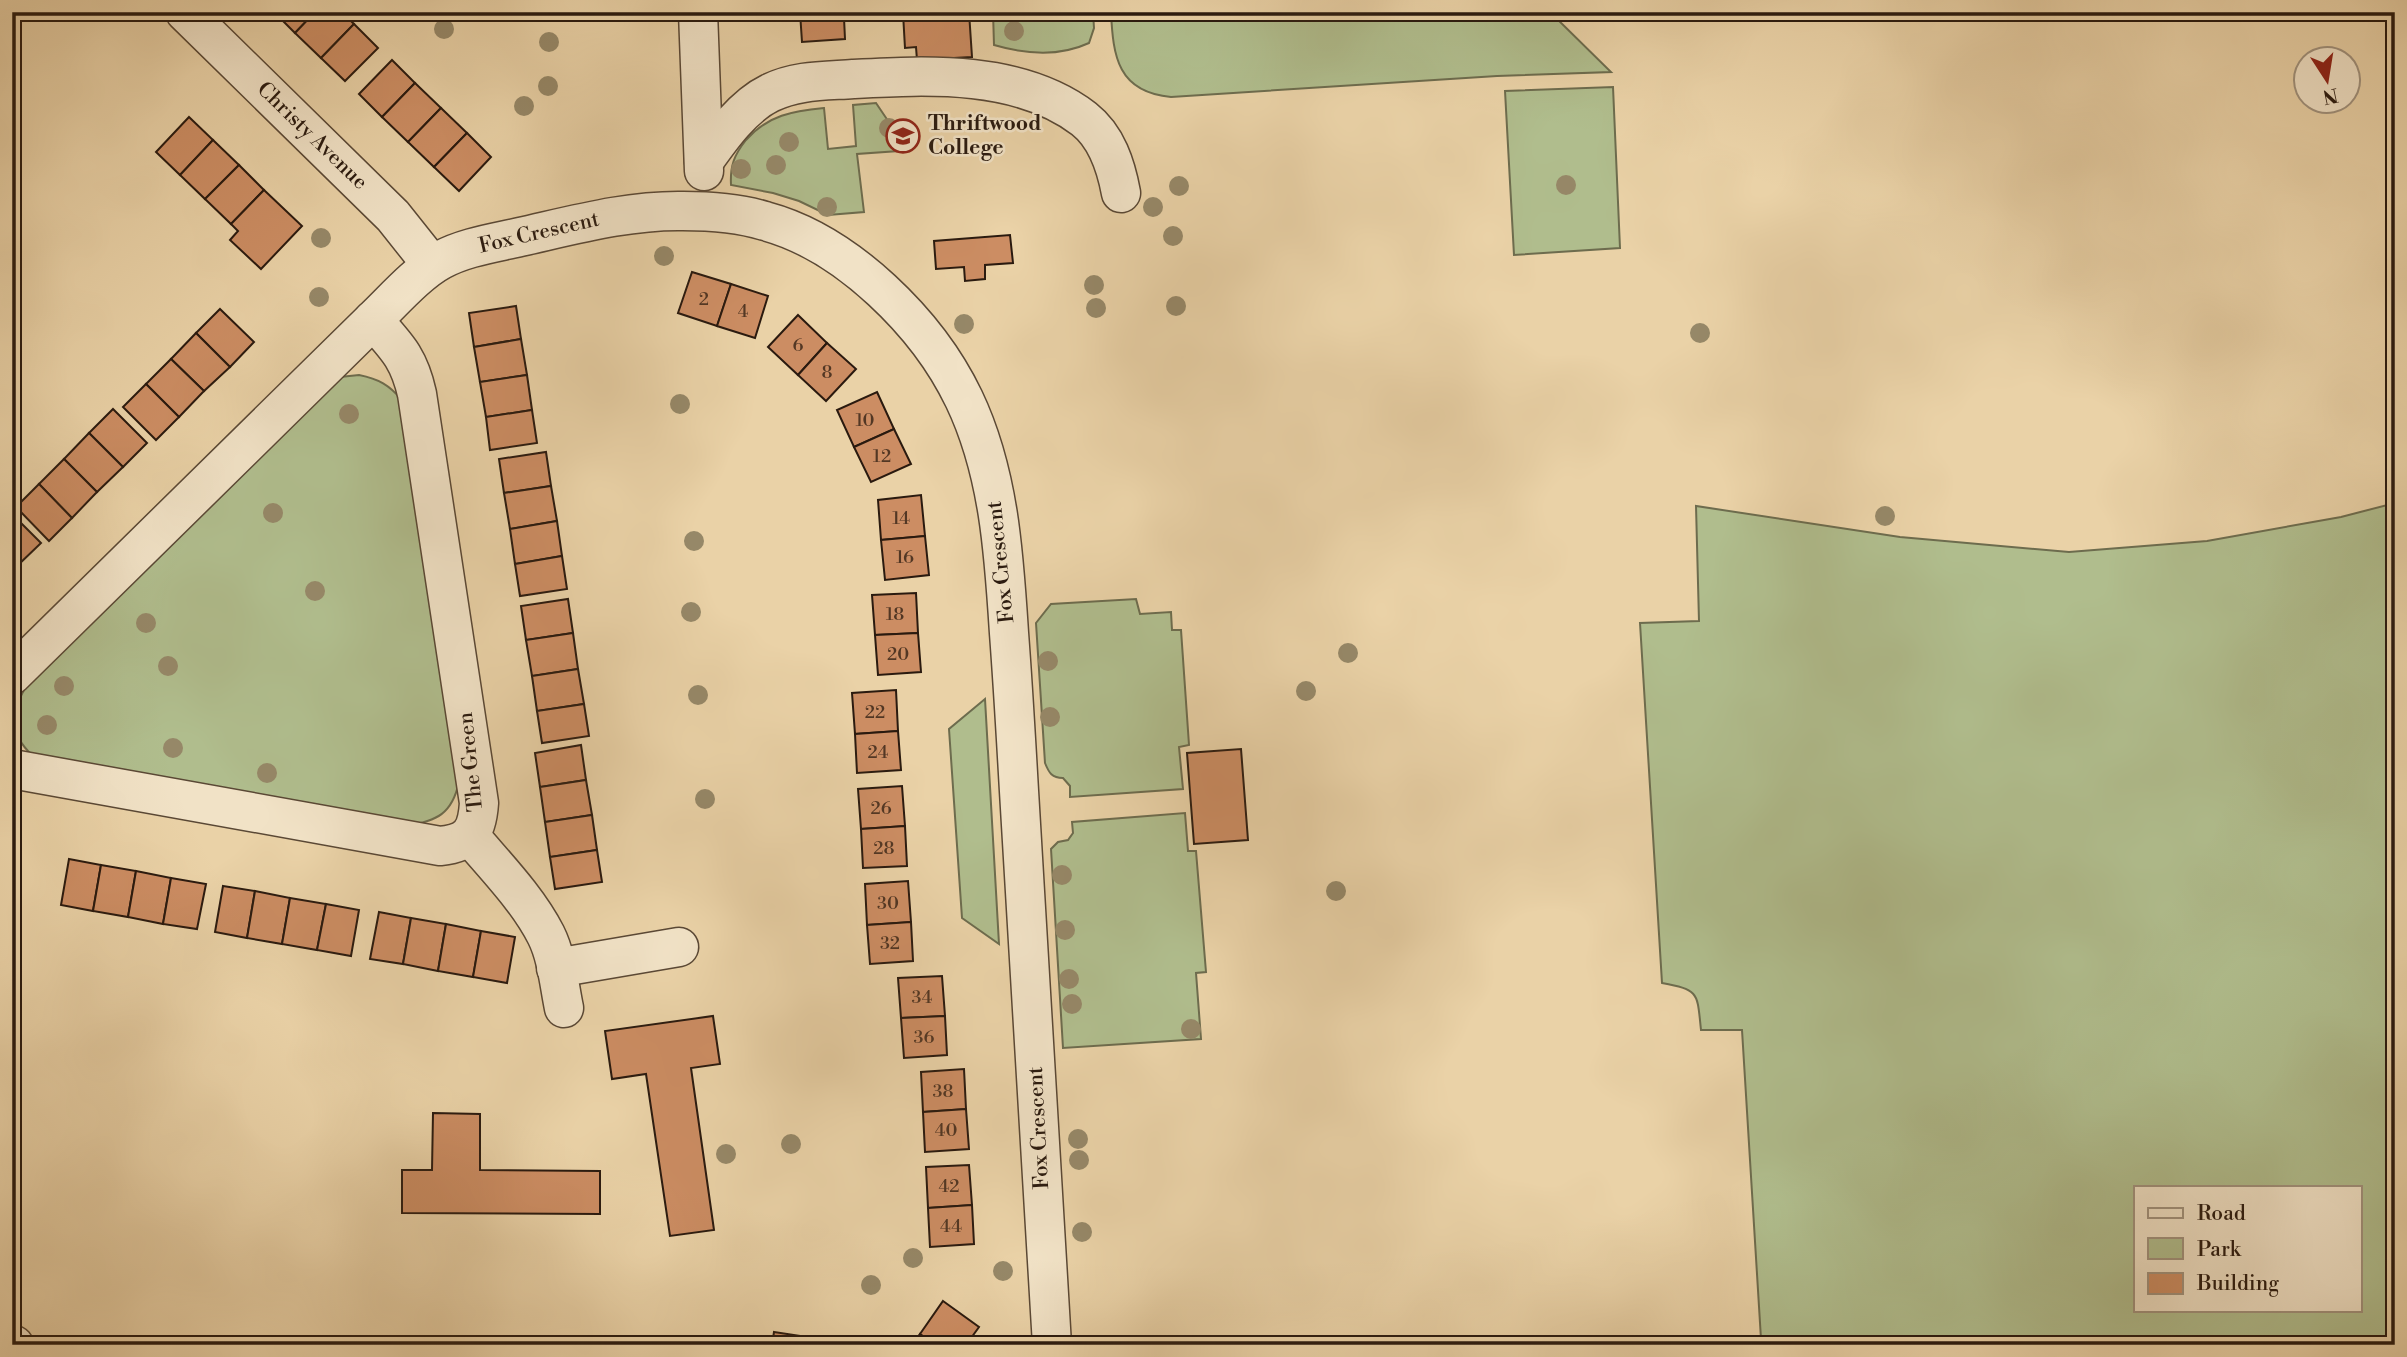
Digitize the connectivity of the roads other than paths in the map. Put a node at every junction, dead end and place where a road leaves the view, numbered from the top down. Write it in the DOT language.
graph roads {
  1 [pos="185,12"];
  2 [pos="698,12"];
  3 [pos="704,161"];
  4 [pos="1121,193"];
  5 [pos="705,211"];
  6 [pos="432,265"];
  7 [pos="373,320"];
  8 [pos="12,675"];
  9 [pos="12,769"];
  10 [pos="470,836"];
  11 [pos="678,947"];
  12 [pos="556,968"];
  13 [pos="564,1008"];
  14 [pos="1052,1345"];
  1 -- 6 [label="street, Christy Avenue"];
  2 -- 3 [label="street"];
  3 -- 4 [label="street"];
  3 -- 5 [label="street"];
  5 -- 6 [label="street, Fox Crescent"];
  5 -- 14 [label="street, Fox Crescent"];
  6 -- 7 [label="street"];
  7 -- 8 [label="street"];
  7 -- 10 [label="street, The Green"];
  9 -- 10 [label="street, The Green"];
  10 -- 12 [label="street"];
  11 -- 12 [label="street"];
  12 -- 13 [label="street"];
}
